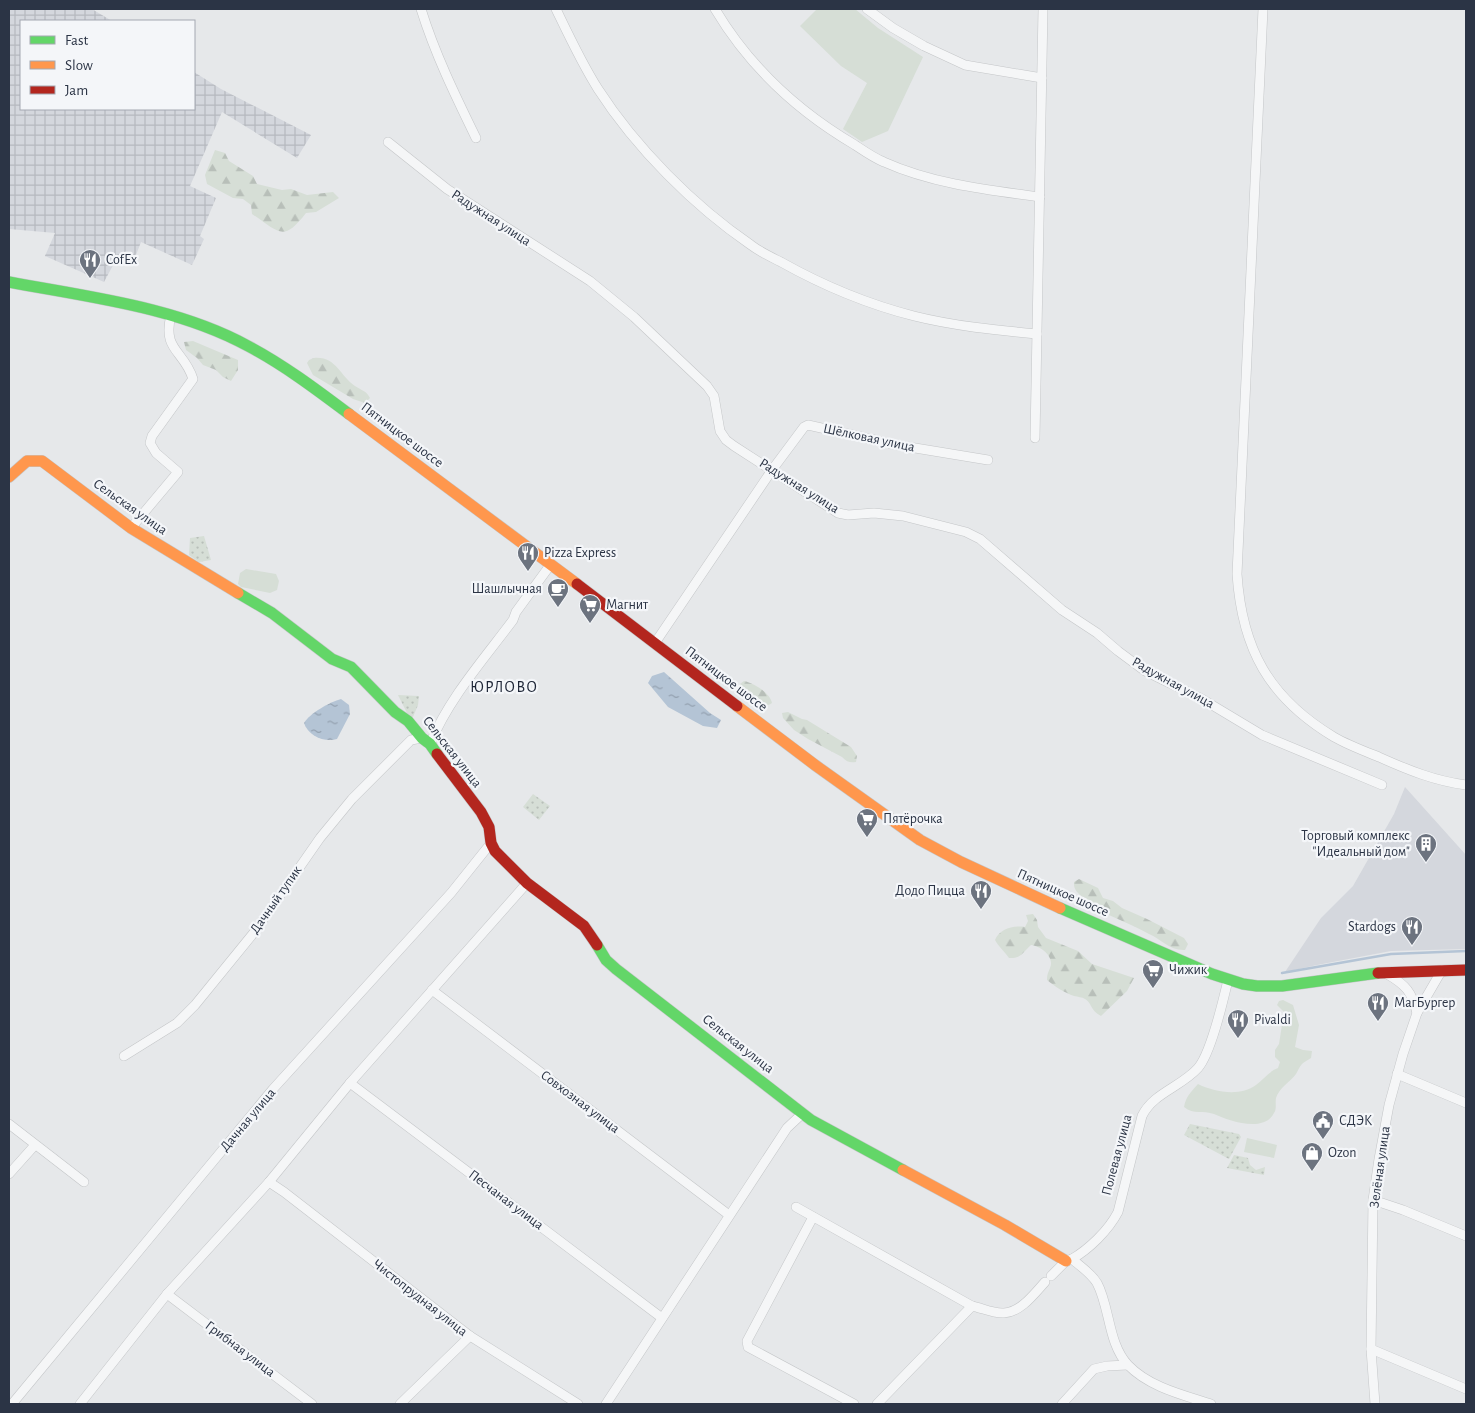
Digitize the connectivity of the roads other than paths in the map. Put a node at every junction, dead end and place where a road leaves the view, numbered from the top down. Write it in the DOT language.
graph roads {
  1 [pos="421,9"];
  2 [pos="556,9"];
  3 [pos="715,9"];
  4 [pos="867,9"];
  5 [pos="1043,9"];
  6 [pos="1262,9"];
  7 [pos="1042,78"];
  8 [pos="476,138"];
  9 [pos="388,142"];
  10 [pos="1040,197"];
  11 [pos="9,282"];
  12 [pos="171,315"];
  13 [pos="1037,334"];
  14 [pos="1035,438"];
  15 [pos="988,460"];
  16 [pos="772,470"];
  17 [pos="9,477"];
  18 [pos="131,528"];
  19 [pos="550,564"];
  20 [pos="655,643"];
  21 [pos="426,741"];
  22 [pos="1382,785"];
  23 [pos="1466,785"];
  24 [pos="491,843"];
  25 [pos="527,883"];
  26 [pos="1442,970"];
  27 [pos="1466,970"];
  28 [pos="1385,973"];
  29 [pos="1228,980"];
  30 [pos="432,990"];
  31 [pos="1417,1013"];
  32 [pos="124,1056"];
  33 [pos="1397,1074"];
  34 [pos="350,1083"];
  35 [pos="1466,1103"];
  36 [pos="803,1113"];
  37 [pos="9,1124"];
  38 [pos="35,1145"];
  39 [pos="9,1174"];
  40 [pos="84,1182"];
  41 [pos="269,1182"];
  42 [pos="1373,1200"];
  43 [pos="796,1207"];
  44 [pos="729,1214"];
  45 [pos="814,1217"];
  46 [pos="1466,1236"];
  47 [pos="1068,1260"];
  48 [pos="167,1294"];
  49 [pos="972,1306"];
  50 [pos="662,1318"];
  51 [pos="470,1336"];
  52 [pos="1371,1349"];
  53 [pos="1127,1365"];
  54 [pos="1466,1389"];
  55 [pos="1192,1402"];
  56 [pos="12,1404"];
  57 [pos="80,1404"];
  58 [pos="312,1404"];
  59 [pos="400,1404"];
  60 [pos="578,1404"];
  61 [pos="606,1404"];
  62 [pos="854,1404"];
  63 [pos="877,1404"];
  64 [pos="1062,1404"];
  65 [pos="1211,1404"];
  66 [pos="1374,1404"];
  1 -- 8 [label="street"];
  2 -- 13 [label="street"];
  3 -- 10 [label="street"];
  4 -- 7 [label="street"];
  5 -- 7 [label="street"];
  6 -- 23 [label="street"];
  7 -- 10 [label="street"];
  9 -- 16 [label="street, Радужная улица"];
  10 -- 13 [label="street"];
  11 -- 12 [label="main road, Пятницкое шоссе"];
  12 -- 18 [label="street"];
  12 -- 19 [label="main road, Пятницкое шоссе"];
  13 -- 14 [label="street"];
  15 -- 16 [label="street, Шёлковая улица"];
  16 -- 20 [label="street"];
  16 -- 22 [label="street, Радужная улица"];
  17 -- 18 [label="main road, Сельская улица"];
  18 -- 21 [label="main road, Сельская улица"];
  19 -- 20 [label="main road, Пятницкое шоссе"];
  19 -- 21 [label="street"];
  20 -- 29 [label="main road, Пятницкое шоссе"];
  21 -- 24 [label="main road, Сельская улица"];
  21 -- 32 [label="street, Дачный тупик"];
  24 -- 25 [label="main road, Сельская улица"];
  24 -- 56 [label="street, Дачная улица"];
  25 -- 30 [label="street"];
  25 -- 36 [label="main road, Сельская улица"];
  26 -- 27 [label="main road, Пятницкое шоссе"];
  26 -- 28 [label="main road, Пятницкое шоссе"];
  26 -- 31 [label="street, Зелёная улица"];
  28 -- 29 [label="main road, Пятницкое шоссе"];
  28 -- 31 [label="street"];
  29 -- 47 [label="street, Полевая улица"];
  30 -- 34 [label="street"];
  30 -- 44 [label="street, Совхозная улица"];
  31 -- 33 [label="street, Зелёная улица"];
  33 -- 35 [label="street"];
  33 -- 42 [label="street, Зелёная улица"];
  34 -- 41 [label="street"];
  34 -- 50 [label="street, Песчаная улица"];
  36 -- 44 [label="street"];
  36 -- 47 [label="main road"];
  37 -- 38 [label="street"];
  38 -- 39 [label="street"];
  38 -- 40 [label="street"];
  41 -- 48 [label="street"];
  41 -- 51 [label="street, Чистопрудная улица"];
  42 -- 46 [label="street"];
  42 -- 52 [label="street, Зелёная улица"];
  43 -- 45 [label="street, Полевая улица"];
  44 -- 50 [label="street"];
  45 -- 49 [label="street, Полевая улица"];
  45 -- 62 [label="street"];
  47 -- 49 [label="street, Полевая улица"];
  47 -- 53 [label="street"];
  48 -- 57 [label="street"];
  48 -- 58 [label="street, Грибная улица"];
  49 -- 63 [label="street"];
  50 -- 61 [label="street"];
  51 -- 59 [label="street"];
  51 -- 60 [label="street, Чистопрудная улица"];
  52 -- 54 [label="street"];
  52 -- 66 [label="street, Зелёная улица"];
  53 -- 55 [label="street"];
  53 -- 64 [label="street"];
  55 -- 65 [label="street"];
}
